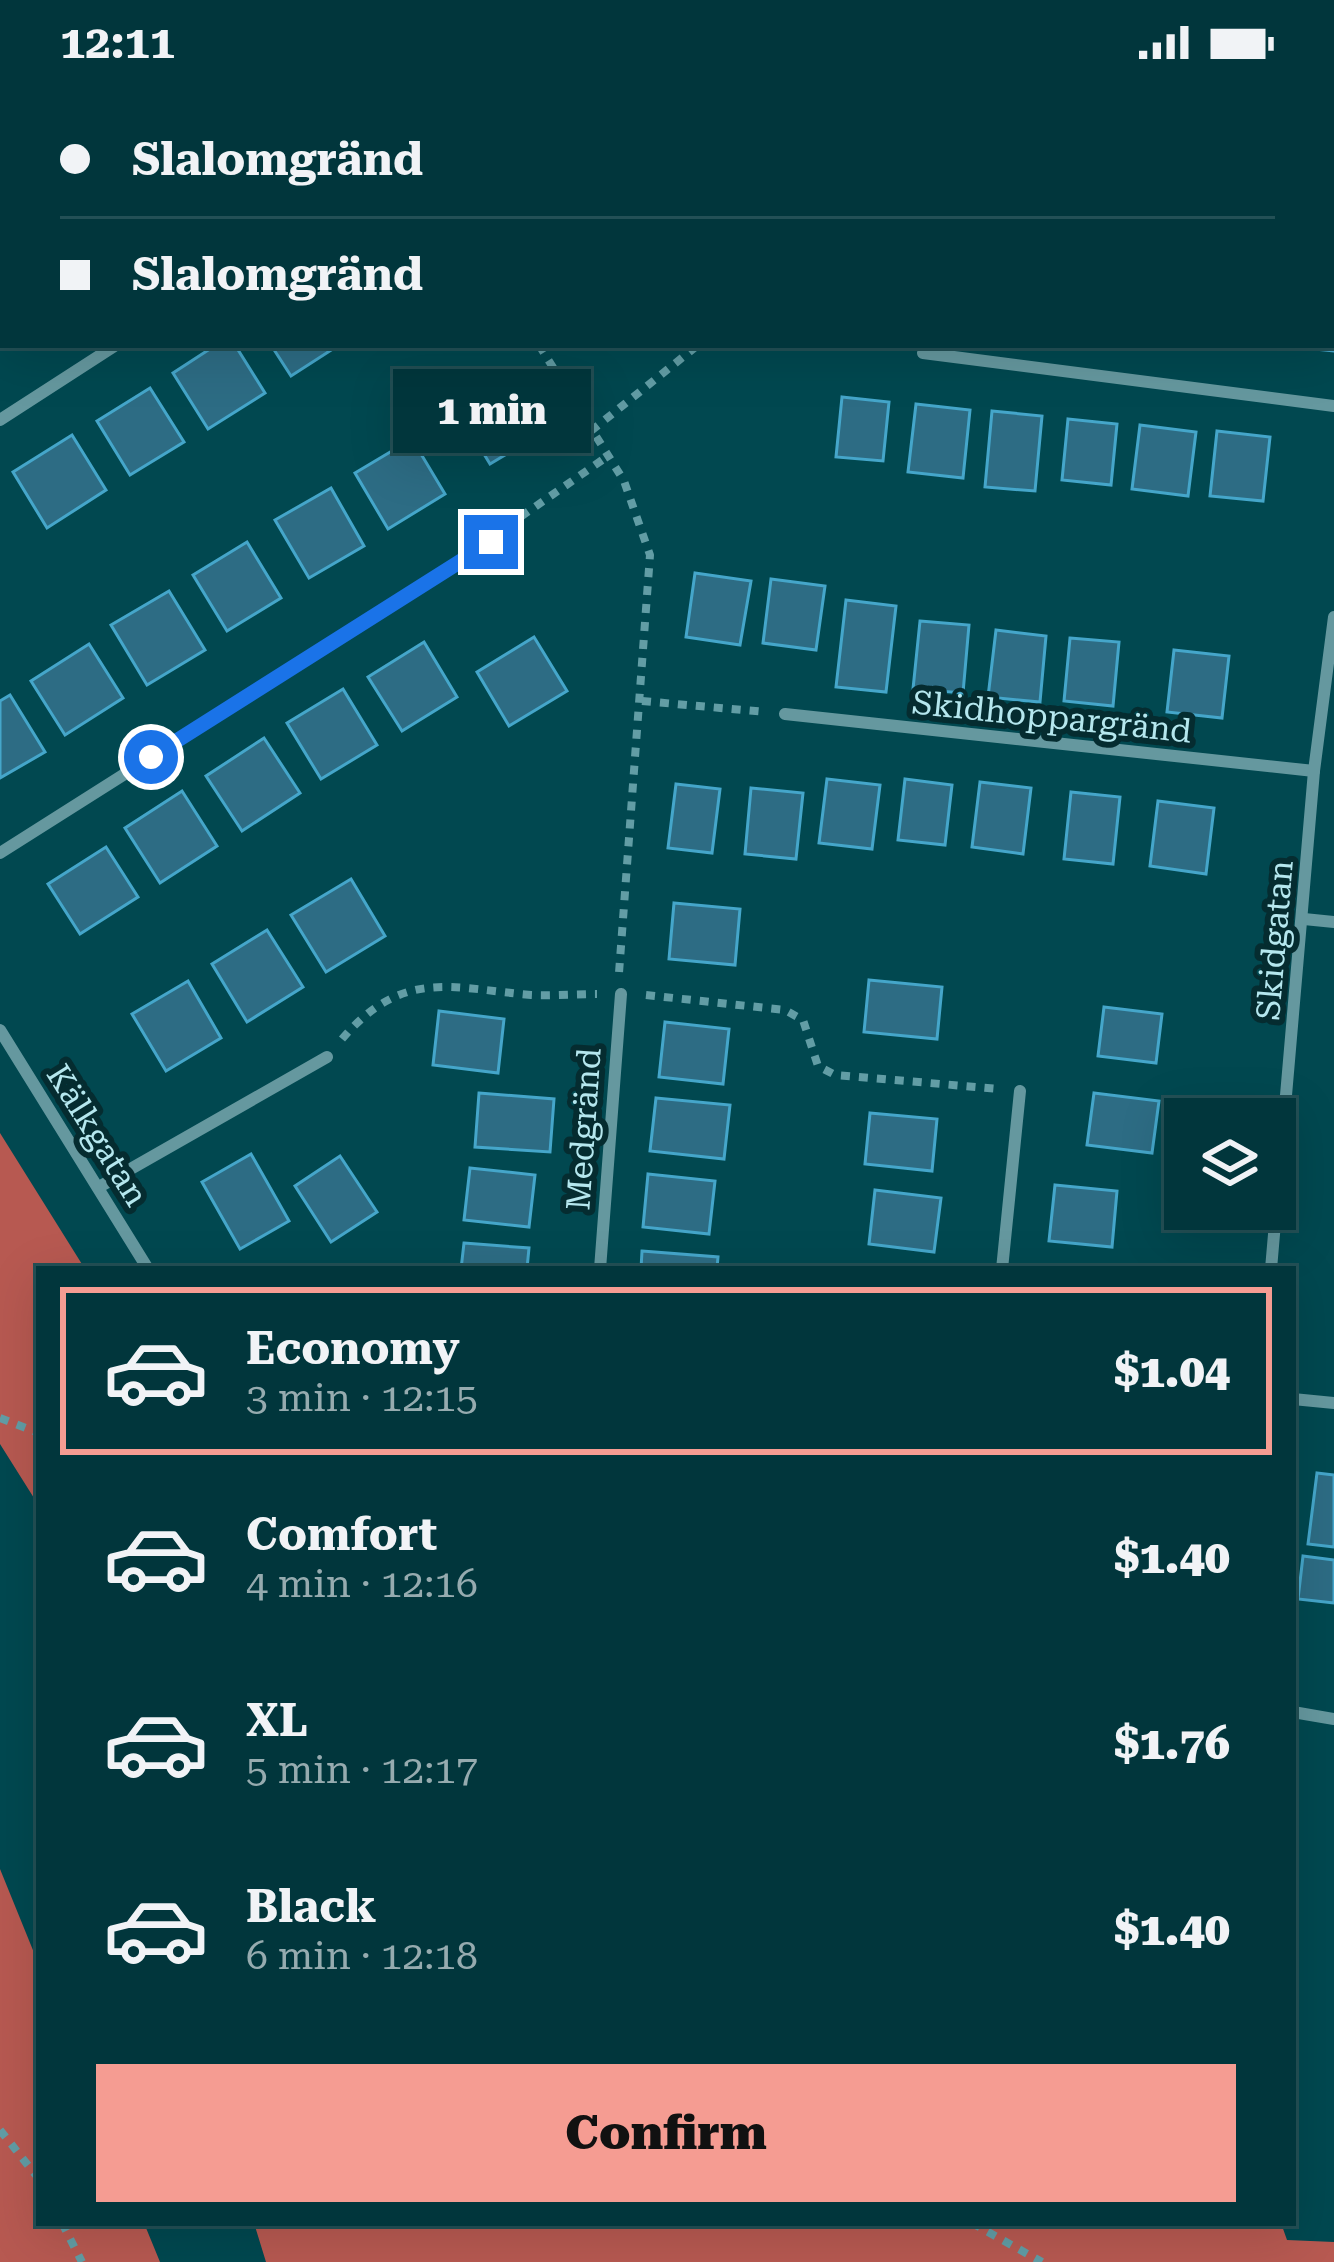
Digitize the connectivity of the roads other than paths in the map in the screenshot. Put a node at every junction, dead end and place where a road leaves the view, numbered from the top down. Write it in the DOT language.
graph roads {
  1 [pos="111,348"];
  2 [pos="923,353"];
  3 [pos="1334,406"];
  4 [pos="0,420"];
  5 [pos="491,542"];
  6 [pos="1334,616"];
  7 [pos="785,714"];
  8 [pos="1313,770"];
  9 [pos="0,853"];
  10 [pos="1304,919"];
  11 [pos="1334,922"];
  12 [pos="621,994"];
  13 [pos="0,1030"];
  14 [pos="327,1057"];
  15 [pos="1020,1091"];
  16 [pos="99,1187"];
  17 [pos="146,1266"];
  18 [pos="600,1266"];
  19 [pos="1002,1266"];
  20 [pos="1271,1266"];
  21 [pos="1296,1399"];
  22 [pos="1334,1403"];
  23 [pos="1296,1713"];
  24 [pos="1334,1719"];
  1 -- 4 [label="street"];
  2 -- 3 [label="street"];
  5 -- 9 [label="street"];
  6 -- 8 [label="street, Skidgatan"];
  7 -- 8 [label="street, Skidhoppargränd"];
  8 -- 10 [label="street, Skidgatan"];
  10 -- 11 [label="street"];
  10 -- 20 [label="street, Skidgatan"];
  12 -- 18 [label="street, Medgränd"];
  13 -- 16 [label="street, Kälkgatan"];
  14 -- 16 [label="street"];
  15 -- 19 [label="street"];
  16 -- 17 [label="street, Kälkgatan"];
  21 -- 22 [label="street"];
  23 -- 24 [label="street"];
}
